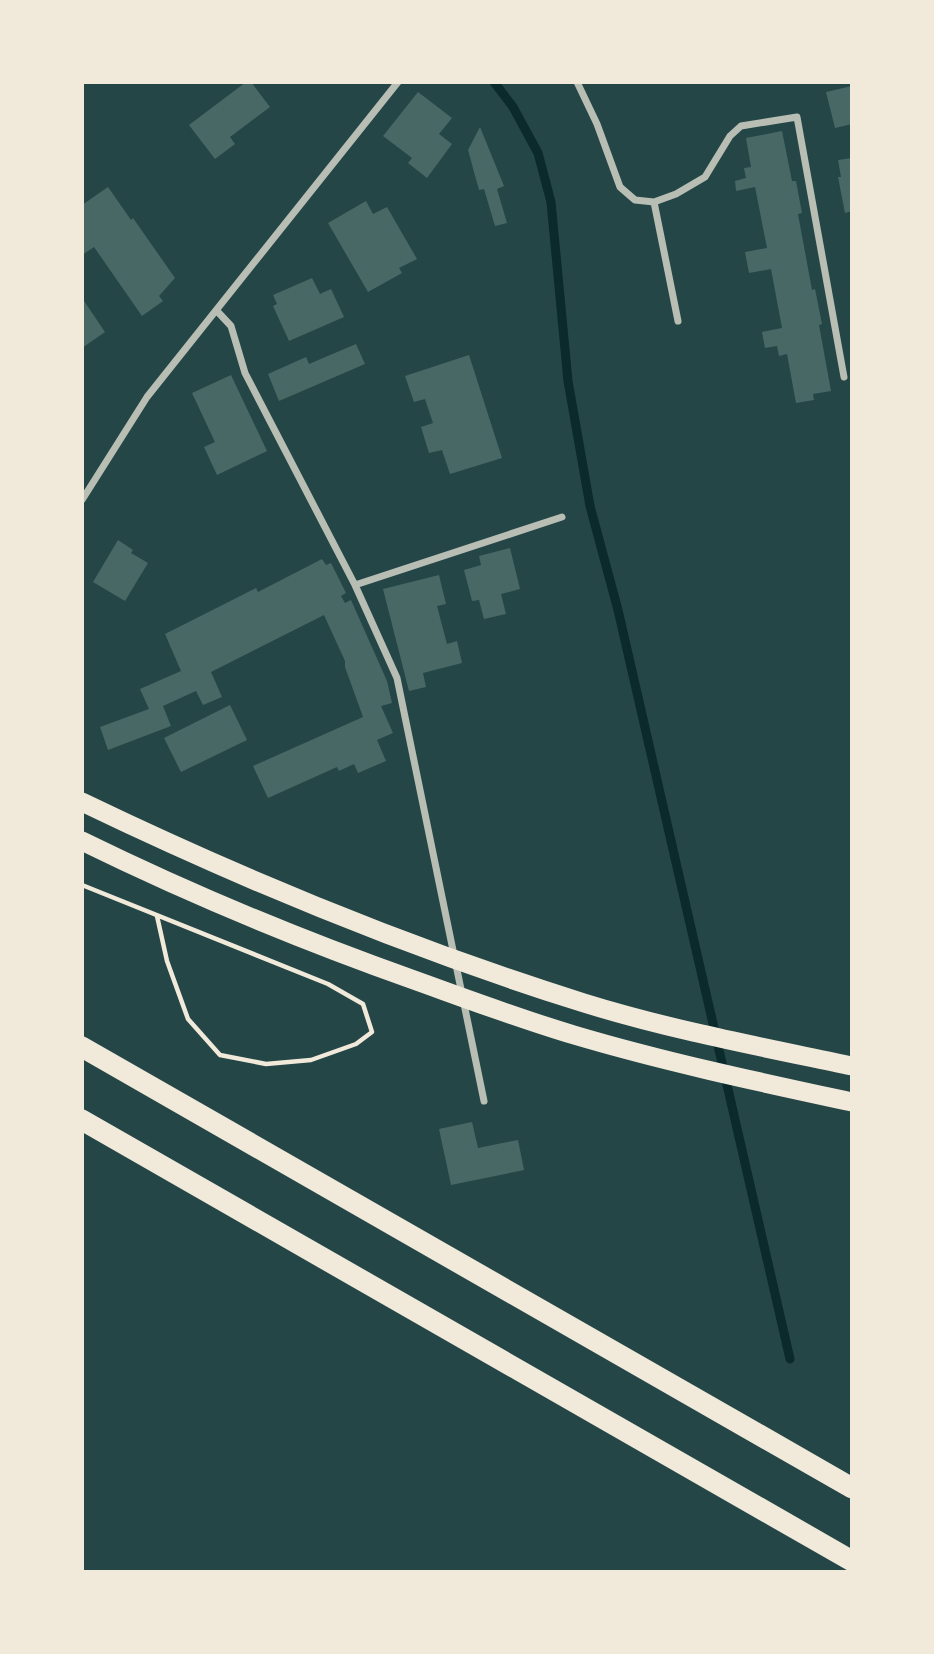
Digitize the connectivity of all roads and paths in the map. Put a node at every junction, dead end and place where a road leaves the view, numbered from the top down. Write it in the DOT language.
graph roads {
  1 [pos="398,82"];
  2 [pos="577,82"];
  3 [pos="654,202"];
  4 [pos="217,311"];
  5 [pos="678,321"];
  6 [pos="844,377"];
  7 [pos="82,499"];
  8 [pos="562,517"];
  9 [pos="355,585"];
  10 [pos="82,802"];
  11 [pos="82,841"];
  12 [pos="82,885"];
  13 [pos="157,916"];
  14 [pos="82,1047"];
  15 [pos="852,1066"];
  16 [pos="484,1101"];
  17 [pos="852,1102"];
  18 [pos="82,1120"];
  19 [pos="852,1488"];
  20 [pos="852,1561"];
  1 -- 4 [label="street"];
  2 -- 3 [label="street"];
  3 -- 5 [label="street"];
  3 -- 6 [label="street"];
  4 -- 7 [label="street"];
  4 -- 9 [label="street"];
  8 -- 9 [label="street"];
  9 -- 16 [label="street"];
  10 -- 15 [label="highway"];
  11 -- 17 [label="highway"];
  12 -- 13 [label="path"];
  13 -- 13 [label="path"];
  14 -- 19 [label="highway"];
  18 -- 20 [label="highway"];
}
